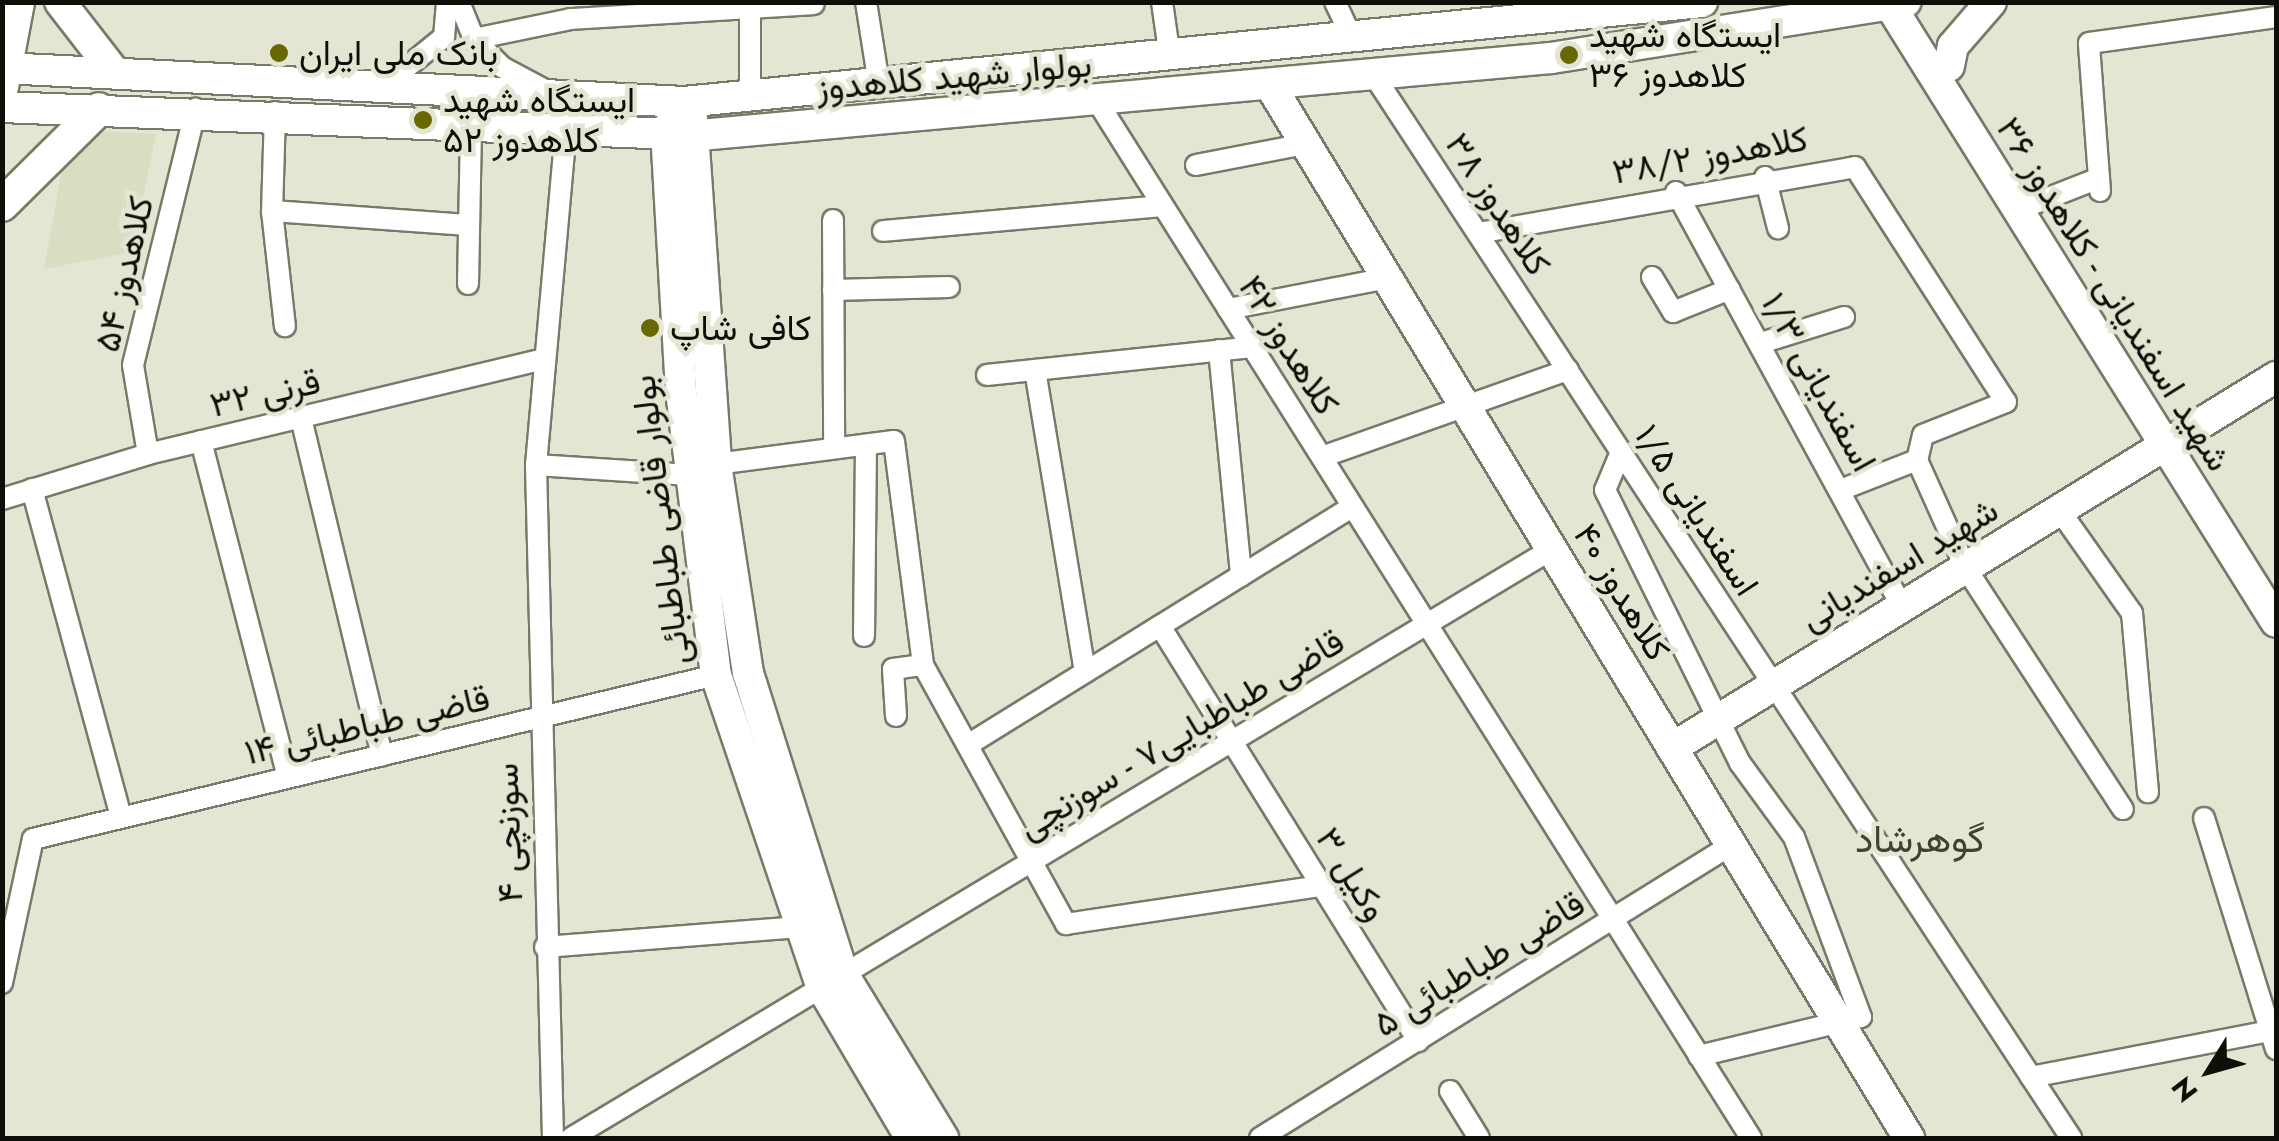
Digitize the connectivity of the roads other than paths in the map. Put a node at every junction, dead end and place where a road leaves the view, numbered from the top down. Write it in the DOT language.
graph roads {
  1 [pos="18,2"];
  2 [pos="60,2"];
  3 [pos="447,2"];
  4 [pos="459,2"];
  5 [pos="866,2"];
  6 [pos="1162,2"];
  7 [pos="1336,2"];
  8 [pos="1702,2"];
  9 [pos="1991,2"];
  10 [pos="1898,3"];
  11 [pos="814,4"];
  12 [pos="750,8"];
  13 [pos="641,9"];
  14 [pos="1464,16"];
  15 [pos="2276,16"];
  16 [pos="474,39"];
  17 [pos="1353,40"];
  18 [pos="1170,58"];
  19 [pos="1949,66"];
  20 [pos="112,69"];
  21 [pos="154,69"];
  22 [pos="3,74"];
  23 [pos="1374,74"];
  24 [pos="386,84"];
  25 [pos="879,84"];
  26 [pos="1270,85"];
  27 [pos="554,94"];
  28 [pos="750,96"];
  29 [pos="1097,101"];
  30 [pos="684,102"];
  31 [pos="149,106"];
  32 [pos="2,107"];
  33 [pos="99,108"];
  34 [pos="196,109"];
  35 [pos="275,112"];
  36 [pos="470,122"];
  37 [pos="566,127"];
  38 [pos="666,132"];
  39 [pos="700,135"];
  40 [pos="1305,144"];
  41 [pos="1196,165"];
  42 [pos="1765,178"];
  43 [pos="1676,192"];
  44 [pos="2033,204"];
  45 [pos="2,205"];
  46 [pos="1161,206"];
  47 [pos="272,211"];
  48 [pos="833,220"];
  49 [pos="469,225"];
  50 [pos="1778,228"];
  51 [pos="883,230"];
  52 [pos="1478,233"];
  53 [pos="1652,277"];
  54 [pos="1388,278"];
  55 [pos="468,284"];
  56 [pos="949,287"];
  57 [pos="1730,289"];
  58 [pos="833,290"];
  59 [pos="1228,309"];
  60 [pos="1844,317"];
  61 [pos="284,326"];
  62 [pos="1761,343"];
  63 [pos="1252,347"];
  64 [pos="1219,350"];
  65 [pos="544,359"];
  66 [pos="1035,370"];
  67 [pos="1568,370"];
  68 [pos="988,374"];
  69 [pos="2276,377"];
  70 [pos="1465,406"];
  71 [pos="301,418"];
  72 [pos="202,441"];
  73 [pos="2175,444"];
  74 [pos="866,445"];
  75 [pos="834,448"];
  76 [pos="1621,452"];
  77 [pos="148,454"];
  78 [pos="1322,458"];
  79 [pos="1917,460"];
  80 [pos="536,465"];
  81 [pos="703,470"];
  82 [pos="32,489"];
  83 [pos="1843,490"];
  84 [pos="2,499"];
  85 [pos="1352,507"];
  86 [pos="2060,512"];
  87 [pos="1552,549"];
  88 [pos="1965,567"];
  89 [pos="1241,576"];
  90 [pos="2276,590"];
  91 [pos="1902,606"];
  92 [pos="2276,622"];
  93 [pos="1427,624"];
  94 [pos="1160,626"];
  95 [pos="864,636"];
  96 [pos="923,665"];
  97 [pos="1085,672"];
  98 [pos="716,675"];
  99 [pos="1772,686"];
  100 [pos="896,716"];
  101 [pos="1723,716"];
  102 [pos="536,718"];
  103 [pos="1232,741"];
  104 [pos="972,742"];
  105 [pos="1672,748"];
  106 [pos="382,755"];
  107 [pos="288,778"];
  108 [pos="2148,792"];
  109 [pos="2123,808"];
  110 [pos="121,818"];
  111 [pos="2204,818"];
  112 [pos="1731,845"];
  113 [pos="1034,860"];
  114 [pos="1321,886"];
  115 [pos="1613,919"];
  116 [pos="798,927"];
  117 [pos="546,948"];
  118 [pos="832,980"];
  119 [pos="2,983"];
  120 [pos="1840,1024"];
  121 [pos="2274,1038"];
  122 [pos="1418,1041"];
  123 [pos="1699,1056"];
  124 [pos="2031,1077"];
  125 [pos="1450,1091"];
  126 [pos="553,1138"];
  127 [pos="571,1138"];
  128 [pos="912,1138"];
  129 [pos="943,1138"];
  130 [pos="1260,1138"];
  131 [pos="1479,1138"];
  132 [pos="1751,1138"];
  133 [pos="1909,1138"];
  134 [pos="2071,1138"];
  1 -- 22 [label="main road"];
  2 -- 20 [label="main road"];
  3 -- 24 [label="street"];
  4 -- 16 [label="street"];
  5 -- 25 [label="street"];
  6 -- 18 [label="street"];
  7 -- 17 [label="street"];
  8 -- 14 [label="main road, بولوار شهید کلاهدوز"];
  9 -- 19 [label="main road"];
  10 -- 19 [label="main road, شهید اسفندیانی - کلاهدوز ۳۶"];
  10 -- 23 [label="main road, بولوار شهید کلاهدوز"];
  10 -- 73 [label="main road, شهید اسفندیانی - کلاهدوز ۳۶"];
  11 -- 12 [label="street"];
  12 -- 13 [label="street"];
  12 -- 28 [label="street"];
  13 -- 16 [label="street"];
  14 -- 17 [label="main road, بولوار شهید کلاهدوز"];
  15 -- 44 [label="street"];
  16 -- 27 [label="street"];
  17 -- 18 [label="main road, بولوار شهید کلاهدوز"];
  18 -- 25 [label="main road, بولوار شهید کلاهدوز"];
  19 -- 44 [label="main road, شهید اسفندیانی - کلاهدوز ۳۶"];
  20 -- 21 [label="main road, بولوار شهید کلاهدوز"];
  20 -- 22 [label="main road, بولوار شهید کلاهدوز"];
  21 -- 24 [label="main road, بولوار شهید کلاهدوز"];
  21 -- 31 [label="main road"];
  23 -- 26 [label="main road, بولوار شهید کلاهدوز"];
  23 -- 52 [label="street, کلاهدوز ۳۸"];
  24 -- 27 [label="main road, بولوار شهید کلاهدوز"];
  25 -- 28 [label="main road, بولوار شهید کلاهدوز"];
  26 -- 29 [label="main road, بولوار شهید کلاهدوز"];
  26 -- 40 [label="main road, کلاهدوز ۴۰"];
  27 -- 30 [label="main road, بولوار شهید کلاهدوز"];
  28 -- 30 [label="main road, بولوار شهید کلاهدوز"];
  29 -- 39 [label="main road, بولوار شهید کلاهدوز"];
  29 -- 46 [label="street, کلاهدوز ۴۲"];
  30 -- 38 [label="main road"];
  30 -- 39 [label="main road, بولوار قاضی طباطبائی"];
  31 -- 33 [label="main road, بولوار شهید کلاهدوز"];
  31 -- 34 [label="main road, بولوار شهید کلاهدوز"];
  32 -- 33 [label="main road, بولوار شهید کلاهدوز"];
  33 -- 45 [label="main road"];
  34 -- 35 [label="main road, بولوار شهید کلاهدوز"];
  34 -- 77 [label="street, کلاهدوز ۵۴"];
  35 -- 36 [label="main road, بولوار شهید کلاهدوز"];
  35 -- 47 [label="street"];
  36 -- 37 [label="main road, بولوار شهید کلاهدوز"];
  36 -- 49 [label="street"];
  37 -- 38 [label="main road, بولوار شهید کلاهدوز"];
  37 -- 65 [label="street, سوزنچی ۴"];
  38 -- 39 [label="main road, بولوار شهید کلاهدوز"];
  38 -- 81 [label="main road, بولوار قاضی طباطبائی"];
  39 -- 81 [label="main road, بولوار قاضی طباطبائی"];
  40 -- 41 [label="street"];
  40 -- 54 [label="main road, کلاهدوز ۴۰"];
  42 -- 43 [label="street, کلاهدوز ۳۸/۲"];
  42 -- 50 [label="street"];
  42 -- 79 [label="street, کلاهدوز ۳۸/۲"];
  43 -- 52 [label="street, کلاهدوز ۳۸/۲"];
  43 -- 57 [label="street, اسفندیانی ۱/۳"];
  44 -- 73 [label="main road, شهید اسفندیانی - کلاهدوز ۳۶"];
  46 -- 51 [label="street"];
  46 -- 59 [label="street, کلاهدوز ۴۲"];
  47 -- 49 [label="street"];
  47 -- 61 [label="street"];
  48 -- 58 [label="street"];
  49 -- 55 [label="street"];
  52 -- 67 [label="street, کلاهدوز ۳۸"];
  53 -- 57 [label="street"];
  54 -- 59 [label="street"];
  54 -- 70 [label="main road, کلاهدوز ۴۰"];
  56 -- 58 [label="street"];
  57 -- 62 [label="street, اسفندیانی ۱/۳"];
  58 -- 75 [label="street"];
  59 -- 63 [label="street, کلاهدوز ۴۲"];
  60 -- 62 [label="street"];
  62 -- 83 [label="street, اسفندیانی ۱/۳"];
  63 -- 64 [label="street"];
  63 -- 78 [label="street, کلاهدوز ۴۲"];
  64 -- 66 [label="street"];
  64 -- 89 [label="street"];
  65 -- 71 [label="street, قرنی ۳۲"];
  65 -- 80 [label="street, سوزنچی ۴"];
  66 -- 68 [label="street"];
  66 -- 97 [label="street"];
  67 -- 70 [label="street"];
  67 -- 76 [label="street, اسفندیانی ۱/۵"];
  69 -- 73 [label="main road, شهید اسفندیانی"];
  70 -- 78 [label="street"];
  70 -- 87 [label="main road, کلاهدوز ۴۰"];
  71 -- 72 [label="street, قرنی ۳۲"];
  71 -- 106 [label="street"];
  72 -- 77 [label="street, قرنی ۳۲"];
  72 -- 107 [label="street"];
  73 -- 86 [label="main road, شهید اسفندیانی"];
  73 -- 90 [label="main road, شهید اسفندیانی - کلاهدوز ۳۶"];
  73 -- 92 [label="main road, شهید اسفندیانی - کلاهدوز ۳۶"];
  74 -- 75 [label="street"];
  74 -- 95 [label="street"];
  74 -- 96 [label="street"];
  75 -- 81 [label="street"];
  76 -- 99 [label="street, اسفندیانی ۱/۵"];
  76 -- 101 [label="street"];
  77 -- 82 [label="street, قرنی ۳۲"];
  78 -- 85 [label="street, کلاهدوز ۴۲"];
  79 -- 83 [label="street"];
  79 -- 88 [label="street"];
  80 -- 81 [label="street"];
  80 -- 102 [label="street, سوزنچی ۴"];
  81 -- 98 [label="main road, بولوار قاضی طباطبائی"];
  81 -- 118 [label="main road, بولوار قاضی طباطبائی"];
  82 -- 84 [label="street, قرنی ۳۲"];
  82 -- 110 [label="street"];
  83 -- 91 [label="street, اسفندیانی ۱/۳"];
  85 -- 89 [label="street"];
  85 -- 93 [label="street, کلاهدوز ۴۲"];
  86 -- 88 [label="main road, شهید اسفندیانی"];
  86 -- 108 [label="street"];
  87 -- 93 [label="street, قاضی طباطبایی۷ - سوزنچی"];
  87 -- 105 [label="main road, کلاهدوز ۴۰"];
  88 -- 91 [label="main road, شهید اسفندیانی"];
  88 -- 109 [label="street"];
  89 -- 94 [label="street"];
  91 -- 99 [label="main road, شهید اسفندیانی"];
  93 -- 103 [label="street, قاضی طباطبایی۷ - سوزنچی"];
  93 -- 115 [label="street, کلاهدوز ۴۲"];
  94 -- 97 [label="street"];
  94 -- 103 [label="street, وکيل ۳"];
  96 -- 100 [label="street"];
  96 -- 104 [label="street"];
  97 -- 104 [label="street"];
  98 -- 102 [label="street, قاضی طباطبائی ۱۴"];
  98 -- 116 [label="main road, بولوار قاضی طباطبائی"];
  99 -- 101 [label="main road, شهید اسفندیانی"];
  99 -- 124 [label="street, اسفندیانی ۱/۵"];
  101 -- 105 [label="main road, شهید اسفندیانی"];
  101 -- 120 [label="street"];
  102 -- 106 [label="street, قاضی طباطبائی ۱۴"];
  102 -- 117 [label="street, سوزنچی ۴"];
  103 -- 113 [label="street, قاضی طباطبایی۷ - سوزنچی"];
  103 -- 114 [label="street, وکيل ۳"];
  104 -- 113 [label="street"];
  105 -- 112 [label="main road, کلاهدوز ۴۰"];
  106 -- 107 [label="street, قاضی طباطبائی ۱۴"];
  107 -- 110 [label="street, قاضی طباطبائی ۱۴"];
  110 -- 119 [label="street, قاضی طباطبائی ۱۴"];
  111 -- 121 [label="street"];
  112 -- 115 [label="street, قاضی طباطبائی ۵"];
  112 -- 120 [label="main road, کلاهدوز ۴۰"];
  113 -- 114 [label="street"];
  113 -- 118 [label="street, قاضی طباطبایی۷ - سوزنچی"];
  114 -- 122 [label="street, وکيل ۳"];
  115 -- 122 [label="street, قاضی طباطبائی ۵"];
  115 -- 123 [label="street, کلاهدوز ۴۲"];
  116 -- 117 [label="street"];
  116 -- 118 [label="main road, بولوار قاضی طباطبائی"];
  117 -- 126 [label="street, سوزنچی ۴"];
  118 -- 127 [label="street, قاضی طباطبایی۷ - سوزنچی"];
  118 -- 128 [label="main road, بولوار قاضی طباطبائی"];
  118 -- 129 [label="main road, بولوار قاضی طباطبائی"];
  120 -- 123 [label="street"];
  120 -- 133 [label="main road, کلاهدوز ۴۰"];
  121 -- 124 [label="street"];
  122 -- 130 [label="street, قاضی طباطبائی ۵"];
  123 -- 132 [label="street, کلاهدوز ۴۲"];
  124 -- 134 [label="street, اسفندیانی ۱/۵"];
  125 -- 131 [label="street"];
}
